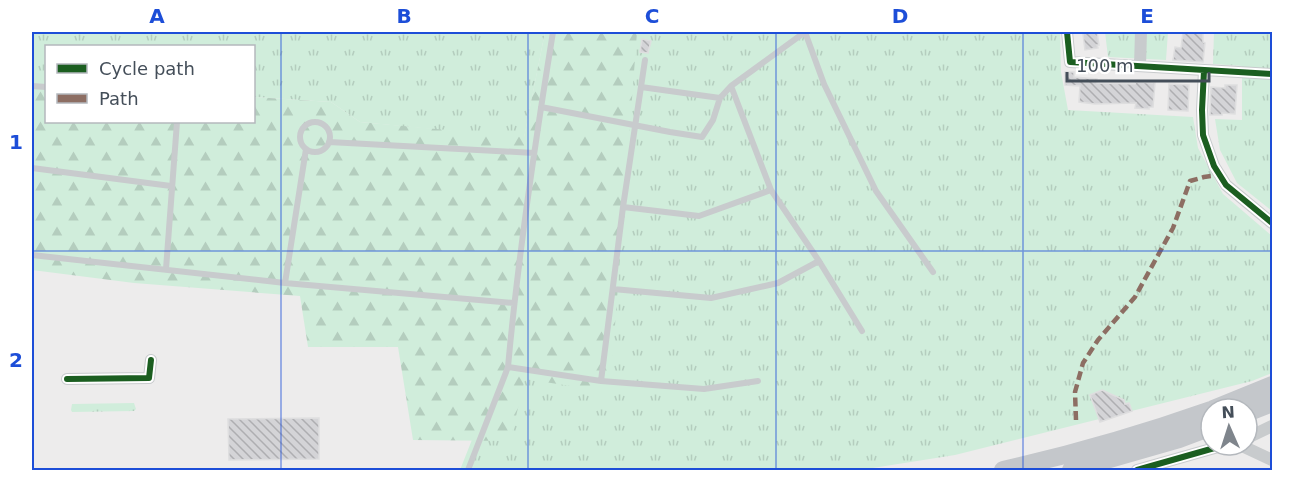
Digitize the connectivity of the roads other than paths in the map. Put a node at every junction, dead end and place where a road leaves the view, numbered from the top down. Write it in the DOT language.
graph roads {
  1 [pos="553,32"];
  2 [pos="805,32"];
  3 [pos="1067,32"];
  4 [pos="1141,32"];
  5 [pos="645,60"];
  6 [pos="1140,66"];
  7 [pos="1204,71"];
  8 [pos="1272,74"];
  9 [pos="730,86"];
  10 [pos="641,87"];
  11 [pos="720,98"];
  12 [pos="541,107"];
  13 [pos="177,123"];
  14 [pos="636,125"];
  15 [pos="329,142"];
  16 [pos="306,149"];
  17 [pos="534,153"];
  18 [pos="32,168"];
  19 [pos="171,186"];
  20 [pos="771,190"];
  21 [pos="623,207"];
  22 [pos="1272,223"];
  23 [pos="32,255"];
  24 [pos="819,261"];
  25 [pos="166,269"];
  26 [pos="933,272"];
  27 [pos="285,283"];
  28 [pos="613,289"];
  29 [pos="514,303"];
  30 [pos="862,332"];
  31 [pos="151,360"];
  32 [pos="508,367"];
  33 [pos="67,379"];
  34 [pos="601,381"];
  35 [pos="758,381"];
  36 [pos="1272,385"];
  37 [pos="1242,397"];
  38 [pos="1199,414"];
  39 [pos="1199,432"];
  40 [pos="1199,453"];
  41 [pos="468,471"];
  42 [pos="1003,471"];
  43 [pos="1071,471"];
  44 [pos="1137,471"];
  1 -- 12 [label="lane"];
  2 -- 9 [label="lane"];
  2 -- 26 [label="lane"];
  3 -- 6 [label="street"];
  4 -- 6 [label="street"];
  5 -- 10 [label="lane"];
  6 -- 7 [label="street"];
  7 -- 8 [label="street"];
  7 -- 22 [label="street"];
  9 -- 11 [label="lane"];
  9 -- 20 [label="lane"];
  10 -- 11 [label="lane"];
  10 -- 14 [label="lane"];
  11 -- 14 [label="lane"];
  12 -- 14 [label="lane"];
  12 -- 17 [label="lane"];
  13 -- 19 [label="lane"];
  14 -- 21 [label="lane"];
  15 -- 16 [label="lane"];
  15 -- 16 [label="lane"];
  15 -- 17 [label="lane"];
  16 -- 27 [label="lane"];
  17 -- 29 [label="lane"];
  18 -- 19 [label="lane"];
  19 -- 25 [label="lane"];
  20 -- 21 [label="lane"];
  20 -- 24 [label="lane"];
  21 -- 28 [label="lane"];
  23 -- 25 [label="lane"];
  24 -- 28 [label="lane"];
  24 -- 30 [label="lane"];
  25 -- 27 [label="lane"];
  27 -- 29 [label="lane"];
  28 -- 34 [label="lane"];
  29 -- 32 [label="lane"];
  31 -- 33 [label="street"];
  32 -- 34 [label="lane"];
  32 -- 41 [label="lane"];
  34 -- 35 [label="lane"];
  36 -- 37 [label="main road"];
  38 -- 42 [label="main road"];
  39 -- 43 [label="main road"];
  40 -- 44 [label="street"];
}
